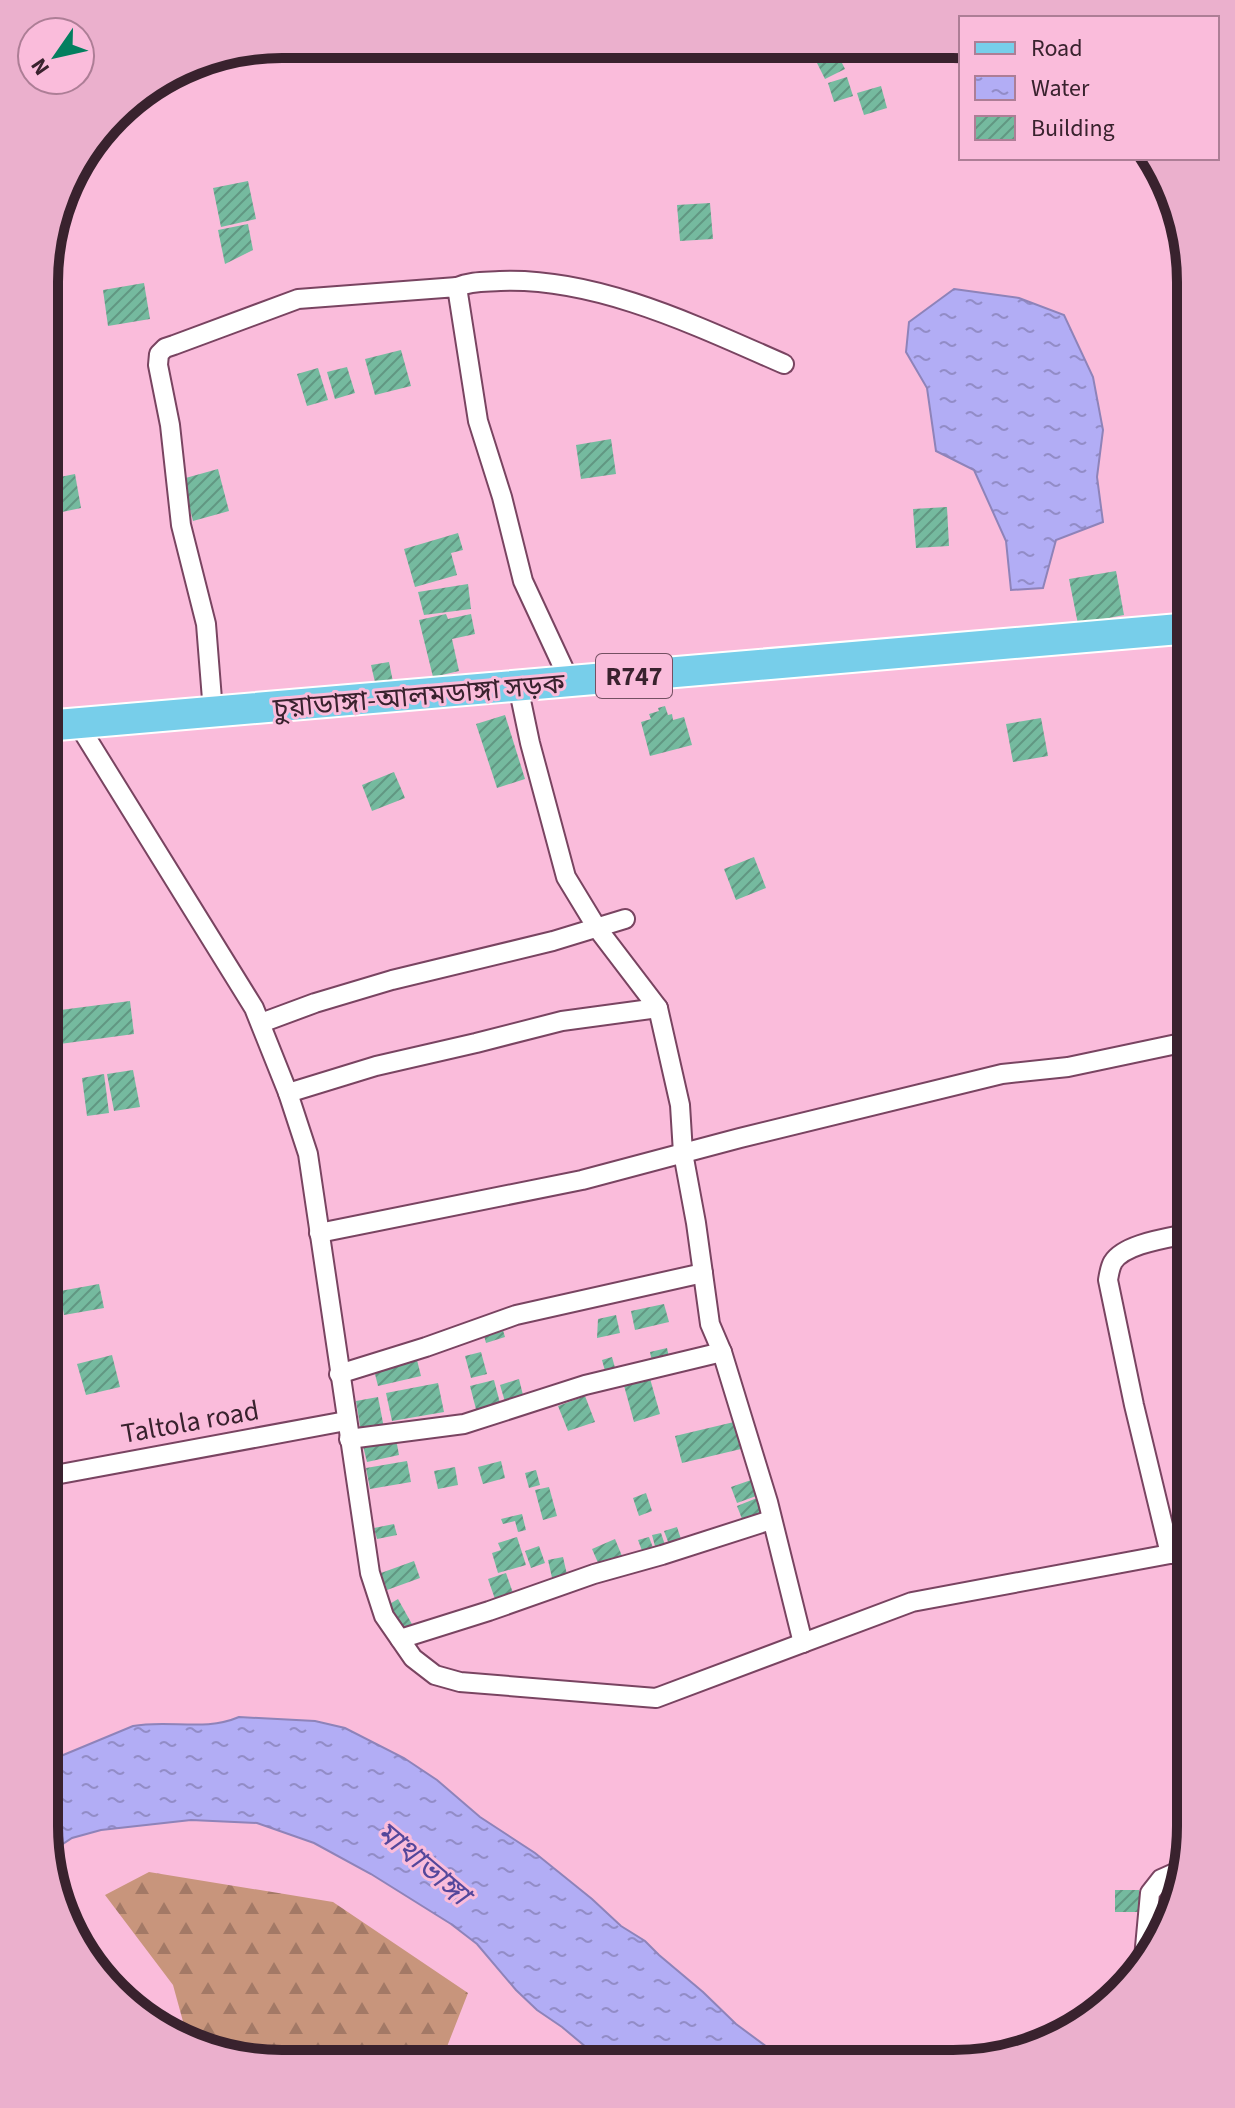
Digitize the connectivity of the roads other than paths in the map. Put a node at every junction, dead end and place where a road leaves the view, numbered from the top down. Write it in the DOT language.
graph roads {
  1 [pos="457,287"];
  2 [pos="784,364"];
  3 [pos="1177,629"];
  4 [pos="570,682"];
  5 [pos="518,686"];
  6 [pos="213,712"];
  7 [pos="78,724"];
  8 [pos="58,725"];
  9 [pos="625,919"];
  10 [pos="597,928"];
  11 [pos="658,1008"];
  12 [pos="261,1023"];
  13 [pos="1177,1044"];
  14 [pos="288,1093"];
  15 [pos="683,1153"];
  16 [pos="319,1233"];
  17 [pos="1177,1236"];
  18 [pos="703,1273"];
  19 [pos="722,1352"];
  20 [pos="339,1374"];
  21 [pos="348,1430"];
  22 [pos="58,1475"];
  23 [pos="771,1520"];
  24 [pos="1170,1554"];
  25 [pos="1177,1554"];
  26 [pos="400,1639"];
  27 [pos="803,1643"];
  28 [pos="1172,1874"];
  29 [pos="1146,1939"];
  1 -- 2 [label="street"];
  1 -- 4 [label="street"];
  1 -- 6 [label="street"];
  3 -- 4 [label="main road, চুয়াডাঙ্গা-আলমডাঙ্গা সড়ক / R747"];
  4 -- 5 [label="main road, চুয়াডাঙ্গা-আলমডাঙ্গা সড়ক / R747"];
  5 -- 6 [label="main road, চুয়াডাঙ্গা-আলমডাঙ্গা সড়ক / R747"];
  5 -- 10 [label="street"];
  6 -- 7 [label="main road, চুয়াডাঙ্গা-আলমডাঙ্গা সড়ক / R747"];
  7 -- 8 [label="main road, R747"];
  7 -- 12 [label="street"];
  9 -- 10 [label="street"];
  10 -- 11 [label="street"];
  10 -- 12 [label="street"];
  11 -- 14 [label="street"];
  11 -- 15 [label="street"];
  12 -- 14 [label="street"];
  13 -- 15 [label="street"];
  14 -- 16 [label="street"];
  15 -- 16 [label="street"];
  15 -- 18 [label="street"];
  16 -- 20 [label="street"];
  17 -- 24 [label="street"];
  18 -- 19 [label="street"];
  18 -- 20 [label="street"];
  19 -- 21 [label="street, Taltola road"];
  19 -- 23 [label="street"];
  20 -- 21 [label="street"];
  21 -- 22 [label="street, Taltola road"];
  21 -- 26 [label="street"];
  23 -- 26 [label="street"];
  23 -- 27 [label="street"];
  24 -- 25 [label="street"];
  24 -- 27 [label="street"];
  26 -- 27 [label="street"];
  28 -- 29 [label="street"];
}
